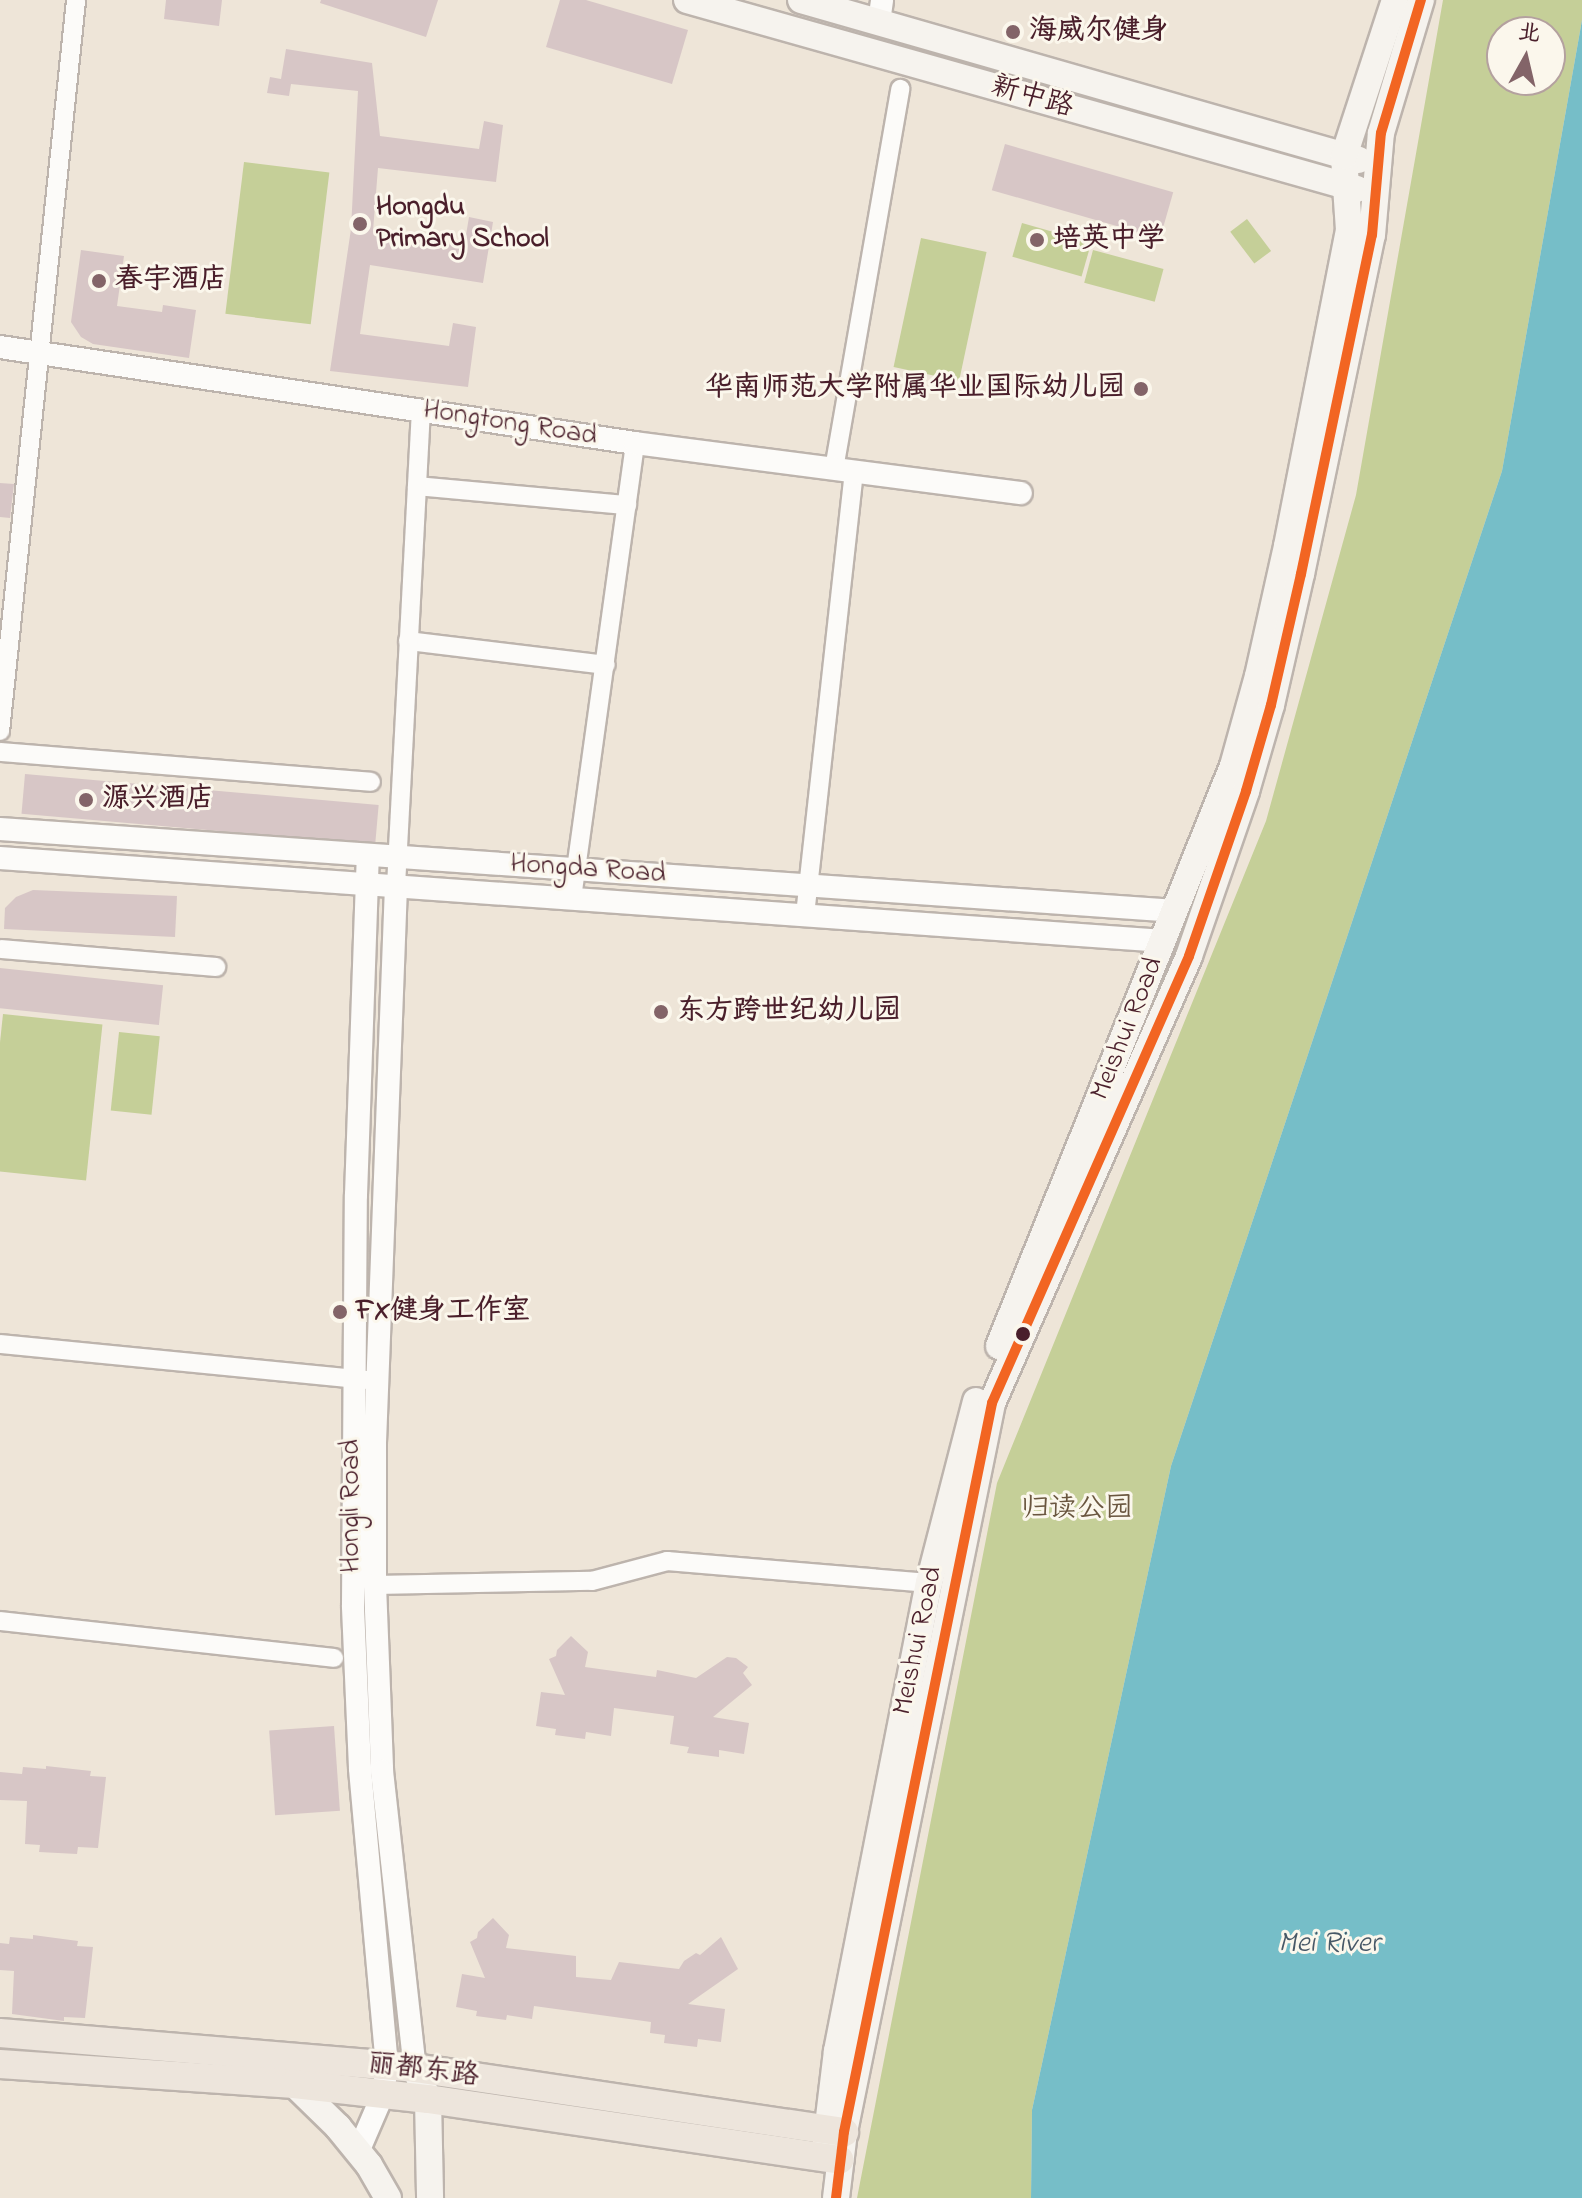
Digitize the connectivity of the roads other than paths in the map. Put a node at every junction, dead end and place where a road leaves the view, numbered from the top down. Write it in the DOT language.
graph roads {
  1 [pos="76,0"];
  2 [pos="687,0"];
  3 [pos="801,0"];
  4 [pos="1395,0"];
  5 [pos="1421,0"];
  6 [pos="880,11"];
  7 [pos="900,89"];
  8 [pos="1344,156"];
  9 [pos="1377,165"];
  10 [pos="1344,186"];
  11 [pos="1378,194"];
  12 [pos="0,347"];
  13 [pos="40,352"];
  14 [pos="421,410"];
  15 [pos="635,443"];
  16 [pos="844,471"];
  17 [pos="417,486"];
  18 [pos="1021,493"];
  19 [pos="627,505"];
  20 [pos="408,641"];
  21 [pos="606,665"];
  22 [pos="0,731"];
  23 [pos="0,752"];
  24 [pos="371,782"];
  25 [pos="0,829"];
  26 [pos="368,855"];
  27 [pos="397,857"];
  28 [pos="0,858"];
  29 [pos="576,869"];
  30 [pos="366,884"];
  31 [pos="396,886"];
  32 [pos="808,886"];
  33 [pos="572,898"];
  34 [pos="1176,911"];
  35 [pos="805,915"];
  36 [pos="1164,941"];
  37 [pos="1,949"];
  38 [pos="216,967"];
  39 [pos="0,1344"];
  40 [pos="353,1378"];
  41 [pos="377,1381"];
  42 [pos="929,1583"];
  43 [pos="375,1585"];
  44 [pos="0,1621"];
  45 [pos="334,1658"];
  46 [pos="0,2033"];
  47 [pos="0,2064"];
  48 [pos="401,2067"];
  49 [pos="294,2084"];
  50 [pos="383,2094"];
  51 [pos="428,2099"];
  52 [pos="836,2131"];
  53 [pos="358,2152"];
  54 [pos="832,2159"];
  55 [pos="388,2198"];
  56 [pos="430,2198"];
  57 [pos="820,2198"];
  58 [pos="836,2198"];
  1 -- 13 [label="street"];
  2 -- 10 [label="main road, 新中路"];
  3 -- 6 [label="main road, 新中路"];
  4 -- 8 [label="main road, Meishui Road"];
  5 -- 9 [label="main road, Meishui Road"];
  6 -- 8 [label="main road, 新中路"];
  7 -- 16 [label="street"];
  8 -- 9 [label="main road, 新中路"];
  8 -- 10 [label="main road, Meishui Road"];
  9 -- 11 [label="main road, Meishui Road"];
  10 -- 11 [label="main road, 新中路"];
  10 -- 34 [label="main road, Meishui Road"];
  11 -- 52 [label="main road, Meishui Road"];
  12 -- 13 [label="street, Hongtong Road"];
  13 -- 14 [label="street, Hongtong Road"];
  13 -- 22 [label="street"];
  14 -- 15 [label="street, Hongtong Road"];
  14 -- 17 [label="street"];
  15 -- 16 [label="street, Hongtong Road"];
  15 -- 19 [label="street"];
  16 -- 18 [label="street, Hongtong Road"];
  16 -- 32 [label="street"];
  17 -- 19 [label="street"];
  17 -- 20 [label="street"];
  19 -- 21 [label="street"];
  20 -- 21 [label="street"];
  20 -- 27 [label="street"];
  21 -- 29 [label="street"];
  23 -- 24 [label="street"];
  25 -- 26 [label="street, Hongda Road"];
  26 -- 27 [label="street, Hongda Road"];
  26 -- 30 [label="street, Hongli Road"];
  27 -- 29 [label="street, Hongda Road"];
  27 -- 31 [label="street"];
  28 -- 30 [label="street, Hongda Road"];
  29 -- 32 [label="street, Hongda Road"];
  29 -- 33 [label="street"];
  30 -- 31 [label="street, Hongda Road"];
  30 -- 40 [label="street, Hongli Road"];
  31 -- 33 [label="street, Hongda Road"];
  31 -- 41 [label="street, Hongli Road"];
  32 -- 34 [label="street, Hongda Road"];
  32 -- 35 [label="street"];
  33 -- 35 [label="street, Hongda Road"];
  34 -- 36 [label="main road, Meishui Road"];
  35 -- 36 [label="street, Hongda Road"];
  36 -- 42 [label="main road, Meishui Road"];
  37 -- 38 [label="street"];
  39 -- 40 [label="street"];
  40 -- 41 [label="street"];
  40 -- 48 [label="street, Hongli Road"];
  41 -- 43 [label="street, Hongli Road"];
  42 -- 43 [label="street"];
  42 -- 52 [label="main road, Meishui Road"];
  43 -- 48 [label="street, Hongli Road"];
  44 -- 45 [label="street"];
  46 -- 48 [label="main road, 丽都东路"];
  47 -- 49 [label="main road, 丽都东路"];
  48 -- 50 [label="street, Hongli Road"];
  48 -- 51 [label="main road"];
  48 -- 52 [label="main road, 丽都东路"];
  49 -- 50 [label="main road, 丽都东路"];
  49 -- 53 [label="main road"];
  50 -- 51 [label="main road, 丽都东路"];
  50 -- 53 [label="street, Hongli Road"];
  51 -- 54 [label="main road, 丽都东路"];
  51 -- 56 [label="main road"];
  52 -- 54 [label="main road, Meishui Road"];
  53 -- 55 [label="main road"];
  54 -- 57 [label="main road, Meishui Road"];
  54 -- 58 [label="main road, Meishui Road"];
}
